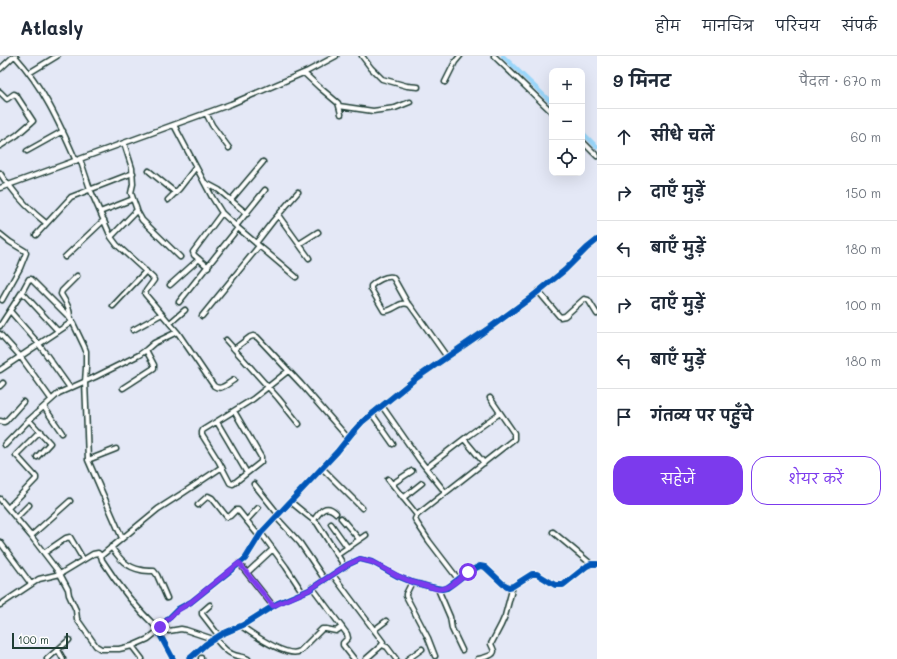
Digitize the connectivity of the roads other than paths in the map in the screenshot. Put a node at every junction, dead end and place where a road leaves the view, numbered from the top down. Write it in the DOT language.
graph roads {
  1 [pos="14,56"];
  2 [pos="58,56"];
  3 [pos="336,56"];
  4 [pos="362,56"];
  5 [pos="460,56"];
  6 [pos="494,56"];
  7 [pos="0,61"];
  8 [pos="5,65"];
  9 [pos="0,69"];
  10 [pos="29,73"];
  11 [pos="304,73"];
  12 [pos="444,82"];
  13 [pos="418,87"];
  14 [pos="0,92"];
  15 [pos="410,102"];
  16 [pos="340,106"];
  17 [pos="549,109"];
  18 [pos="206,113"];
  19 [pos="341,114"];
  20 [pos="174,125"];
  21 [pos="63,131"];
  22 [pos="124,143"];
  23 [pos="585,144"];
  24 [pos="0,146"];
  25 [pos="229,148"];
  26 [pos="27,151"];
  27 [pos="597,156"];
  28 [pos="78,160"];
  29 [pos="263,162"];
  30 [pos="196,167"];
  31 [pos="149,171"];
  32 [pos="0,173"];
  33 [pos="133,173"];
  34 [pos="204,182"];
  35 [pos="9,185"];
  36 [pos="0,188"];
  37 [pos="90,189"];
  38 [pos="265,190"];
  39 [pos="298,192"];
  40 [pos="176,193"];
  41 [pos="133,199"];
  42 [pos="168,200"];
  43 [pos="230,200"];
  44 [pos="137,211"];
  45 [pos="100,212"];
  46 [pos="222,213"];
  47 [pos="246,214"];
  48 [pos="278,215"];
  49 [pos="104,220"];
  50 [pos="46,224"];
  51 [pos="237,228"];
  52 [pos="318,232"];
  53 [pos="0,234"];
  54 [pos="36,235"];
  55 [pos="111,237"];
  56 [pos="597,240"];
  57 [pos="299,244"];
  58 [pos="258,245"];
  59 [pos="180,256"];
  60 [pos="65,257"];
  61 [pos="309,258"];
  62 [pos="199,259"];
  63 [pos="208,267"];
  64 [pos="146,271"];
  65 [pos="77,276"];
  66 [pos="296,277"];
  67 [pos="170,285"];
  68 [pos="538,291"];
  69 [pos="22,292"];
  70 [pos="2,300"];
  71 [pos="179,302"];
  72 [pos="408,304"];
  73 [pos="113,306"];
  74 [pos="185,310"];
  75 [pos="10,311"];
  76 [pos="162,314"];
  77 [pos="597,314"];
  78 [pos="202,316"];
  79 [pos="71,320"];
  80 [pos="170,323"];
  81 [pos="0,326"];
  82 [pos="132,330"];
  83 [pos="58,331"];
  84 [pos="177,332"];
  85 [pos="0,334"];
  86 [pos="226,340"];
  87 [pos="38,343"];
  88 [pos="234,349"];
  89 [pos="146,350"];
  90 [pos="20,356"];
  91 [pos="447,357"];
  92 [pos="0,369"];
  93 [pos="288,371"];
  94 [pos="234,380"];
  95 [pos="85,382"];
  96 [pos="268,387"];
  97 [pos="70,388"];
  98 [pos="123,388"];
  99 [pos="490,398"];
  100 [pos="51,399"];
  101 [pos="23,402"];
  102 [pos="44,406"];
  103 [pos="382,406"];
  104 [pos="234,411"];
  105 [pos="500,413"];
  106 [pos="372,414"];
  107 [pos="29,420"];
  108 [pos="0,421"];
  109 [pos="217,422"];
  110 [pos="300,424"];
  111 [pos="40,431"];
  112 [pos="62,432"];
  113 [pos="348,438"];
  114 [pos="464,439"];
  115 [pos="393,444"];
  116 [pos="5,445"];
  117 [pos="116,449"];
  118 [pos="37,458"];
  119 [pos="88,460"];
  120 [pos="484,463"];
  121 [pos="222,467"];
  122 [pos="322,468"];
  123 [pos="426,468"];
  124 [pos="412,471"];
  125 [pos="247,473"];
  126 [pos="388,479"];
  127 [pos="422,483"];
  128 [pos="254,484"];
  129 [pos="392,484"];
  130 [pos="445,492"];
  131 [pos="403,498"];
  132 [pos="0,499"];
  133 [pos="70,501"];
  134 [pos="291,502"];
  135 [pos="29,504"];
  136 [pos="198,505"];
  137 [pos="8,508"];
  138 [pos="258,508"];
  139 [pos="362,508"];
  140 [pos="336,513"];
  141 [pos="417,515"];
  142 [pos="277,516"];
  143 [pos="16,518"];
  144 [pos="341,518"];
  145 [pos="247,520"];
  146 [pos="314,520"];
  147 [pos="331,524"];
  148 [pos="553,532"];
  149 [pos="260,535"];
  150 [pos="366,535"];
  151 [pos="31,536"];
  152 [pos="122,538"];
  153 [pos="359,539"];
  154 [pos="0,542"];
  155 [pos="112,547"];
  156 [pos="348,548"];
  157 [pos="273,549"];
  158 [pos="44,553"];
  159 [pos="338,555"];
  160 [pos="101,556"];
  161 [pos="83,559"];
  162 [pos="239,563"];
  163 [pos="591,564"];
  164 [pos="597,564"];
  165 [pos="343,565"];
  166 [pos="247,573"];
  167 [pos="60,574"];
  168 [pos="333,575"];
  169 [pos="458,579"];
  170 [pos="325,580"];
  171 [pos="412,582"];
  172 [pos="31,584"];
  173 [pos="513,586"];
  174 [pos="312,587"];
  175 [pos="438,589"];
  176 [pos="303,593"];
  177 [pos="167,598"];
  178 [pos="0,605"];
  179 [pos="210,605"];
  180 [pos="273,606"];
  181 [pos="386,621"];
  182 [pos="162,625"];
  183 [pos="241,626"];
  184 [pos="342,626"];
  185 [pos="158,630"];
  186 [pos="374,630"];
  187 [pos="216,638"];
  188 [pos="70,640"];
  189 [pos="382,645"];
  190 [pos="132,646"];
  191 [pos="422,649"];
  192 [pos="58,650"];
  193 [pos="462,650"];
  194 [pos="435,656"];
  195 [pos="47,659"];
  196 [pos="63,659"];
  197 [pos="142,659"];
  198 [pos="173,659"];
  199 [pos="189,659"];
  200 [pos="248,659"];
  201 [pos="354,659"];
  202 [pos="366,659"];
  203 [pos="396,659"];
  204 [pos="408,659"];
  205 [pos="478,659"];
  1 -- 8 [label="street"];
  1 -- 10 [label="street"];
  2 -- 10 [label="street"];
  3 -- 11 [label="street"];
  4 -- 13 [label="street"];
  5 -- 12 [label="street"];
  6 -- 17 [label="street"];
  7 -- 8 [label="street"];
  8 -- 9 [label="street"];
  10 -- 21 [label="street"];
  11 -- 16 [label="street"];
  11 -- 18 [label="street"];
  14 -- 24 [label="street"];
  15 -- 16 [label="street"];
  16 -- 19 [label="street"];
  18 -- 20 [label="street"];
  18 -- 25 [label="street"];
  20 -- 22 [label="street"];
  20 -- 30 [label="street"];
  21 -- 26 [label="street"];
  21 -- 28 [label="street"];
  22 -- 28 [label="street"];
  22 -- 33 [label="street"];
  23 -- 27 [label="street"];
  28 -- 35 [label="street"];
  28 -- 37 [label="street"];
  29 -- 43 [label="street"];
  30 -- 34 [label="street"];
  30 -- 40 [label="street"];
  31 -- 40 [label="street"];
  32 -- 35 [label="street"];
  33 -- 37 [label="street"];
  33 -- 41 [label="street"];
  34 -- 43 [label="street"];
  34 -- 46 [label="street"];
  35 -- 36 [label="street"];
  35 -- 50 [label="street"];
  37 -- 45 [label="street"];
  37 -- 50 [label="street"];
  38 -- 47 [label="street"];
  39 -- 48 [label="street"];
  40 -- 42 [label="street"];
  41 -- 44 [label="street"];
  41 -- 45 [label="street"];
  43 -- 47 [label="street"];
  44 -- 55 [label="street"];
  44 -- 59 [label="street"];
  45 -- 49 [label="street"];
  46 -- 51 [label="street"];
  46 -- 62 [label="street"];
  47 -- 51 [label="street"];
  48 -- 57 [label="street"];
  48 -- 58 [label="street"];
  49 -- 55 [label="street"];
  49 -- 60 [label="street"];
  50 -- 54 [label="street"];
  51 -- 58 [label="street"];
  51 -- 63 [label="street"];
  52 -- 57 [label="street"];
  53 -- 70 [label="street"];
  55 -- 64 [label="street"];
  56 -- 68 [label="street"];
  57 -- 61 [label="street"];
  58 -- 66 [label="street"];
  58 -- 78 [label="street"];
  62 -- 63 [label="street"];
  62 -- 67 [label="street"];
  63 -- 71 [label="street"];
  64 -- 73 [label="street"];
  64 -- 76 [label="street"];
  65 -- 79 [label="street"];
  68 -- 77 [label="street"];
  68 -- 91 [label="street"];
  69 -- 75 [label="street"];
  69 -- 79 [label="street"];
  69 -- 83 [label="street"];
  72 -- 72 [label="street"];
  72 -- 91 [label="street"];
  74 -- 80 [label="street"];
  75 -- 81 [label="street"];
  75 -- 87 [label="street"];
  76 -- 80 [label="street"];
  76 -- 82 [label="street"];
  79 -- 83 [label="street"];
  79 -- 95 [label="street"];
  80 -- 84 [label="street"];
  83 -- 87 [label="street"];
  84 -- 89 [label="street"];
  84 -- 94 [label="street"];
  85 -- 90 [label="street"];
  86 -- 88 [label="street"];
  87 -- 90 [label="street"];
  87 -- 97 [label="street"];
  88 -- 93 [label="street"];
  88 -- 96 [label="street"];
  89 -- 95 [label="street"];
  89 -- 98 [label="street"];
  90 -- 92 [label="street"];
  90 -- 100 [label="street"];
  91 -- 103 [label="street"];
  93 -- 96 [label="street"];
  93 -- 113 [label="street"];
  95 -- 97 [label="street"];
  95 -- 119 [label="street"];
  96 -- 104 [label="street"];
  96 -- 110 [label="street"];
  97 -- 100 [label="street"];
  99 -- 105 [label="street"];
  100 -- 102 [label="street"];
  101 -- 108 [label="street"];
  102 -- 107 [label="street"];
  102 -- 112 [label="street"];
  103 -- 106 [label="street"];
  103 -- 123 [label="street"];
  104 -- 109 [label="street"];
  104 -- 125 [label="street"];
  105 -- 114 [label="street"];
  105 -- 120 [label="street"];
  106 -- 113 [label="street"];
  106 -- 115 [label="street"];
  107 -- 111 [label="street"];
  107 -- 116 [label="street"];
  109 -- 121 [label="street"];
  109 -- 125 [label="street"];
  111 -- 118 [label="street"];
  111 -- 137 [label="street"];
  113 -- 122 [label="street"];
  114 -- 120 [label="street"];
  114 -- 123 [label="street"];
  117 -- 119 [label="street"];
  119 -- 152 [label="street"];
  120 -- 130 [label="street"];
  121 -- 125 [label="street"];
  121 -- 152 [label="street"];
  122 -- 134 [label="street"];
  122 -- 139 [label="street"];
  123 -- 130 [label="street"];
  124 -- 129 [label="street"];
  126 -- 129 [label="street"];
  127 -- 131 [label="street"];
  128 -- 142 [label="street"];
  129 -- 131 [label="street"];
  130 -- 141 [label="street"];
  131 -- 141 [label="street"];
  132 -- 137 [label="street"];
  133 -- 151 [label="street"];
  134 -- 142 [label="street"];
  134 -- 146 [label="street"];
  135 -- 143 [label="street"];
  136 -- 145 [label="street"];
  137 -- 143 [label="street"];
  138 -- 145 [label="street"];
  140 -- 146 [label="street"];
  141 -- 169 [label="street"];
  142 -- 149 [label="street"];
  142 -- 170 [label="street"];
  143 -- 151 [label="street"];
  144 -- 153 [label="street"];
  145 -- 149 [label="street"];
  146 -- 159 [label="street"];
  147 -- 156 [label="street"];
  148 -- 163 [label="street"];
  149 -- 157 [label="street"];
  149 -- 162 [label="street"];
  150 -- 153 [label="street"];
  151 -- 158 [label="street"];
  152 -- 155 [label="street"];
  153 -- 156 [label="street"];
  154 -- 172 [label="street"];
  155 -- 160 [label="street"];
  155 -- 177 [label="street"];
  156 -- 159 [label="street"];
  157 -- 166 [label="street"];
  157 -- 176 [label="street"];
  158 -- 161 [label="street"];
  158 -- 167 [label="street"];
  159 -- 165 [label="street"];
  160 -- 161 [label="street"];
  160 -- 185 [label="street"];
  161 -- 167 [label="street"];
  162 -- 166 [label="street"];
  162 -- 182 [label="street"];
  163 -- 164 [label="street"];
  163 -- 173 [label="street"];
  165 -- 168 [label="street"];
  165 -- 171 [label="street"];
  166 -- 180 [label="street"];
  167 -- 172 [label="street"];
  167 -- 190 [label="street"];
  168 -- 170 [label="street"];
  168 -- 186 [label="street"];
  169 -- 173 [label="street"];
  169 -- 175 [label="street"];
  170 -- 174 [label="street"];
  171 -- 175 [label="street"];
  171 -- 194 [label="street"];
  172 -- 178 [label="street"];
  173 -- 205 [label="street"];
  174 -- 176 [label="street"];
  174 -- 184 [label="street"];
  175 -- 193 [label="street"];
  176 -- 180 [label="street"];
  179 -- 187 [label="street"];
  180 -- 183 [label="street"];
  181 -- 186 [label="street"];
  182 -- 185 [label="street"];
  182 -- 187 [label="street"];
  183 -- 184 [label="street"];
  183 -- 187 [label="street"];
  184 -- 201 [label="street"];
  185 -- 190 [label="street"];
  185 -- 198 [label="street"];
  186 -- 189 [label="street"];
  187 -- 199 [label="street"];
  187 -- 200 [label="street"];
  188 -- 192 [label="street"];
  189 -- 202 [label="street"];
  189 -- 203 [label="street"];
  190 -- 197 [label="street"];
  191 -- 204 [label="street"];
  192 -- 195 [label="street"];
  192 -- 196 [label="street"];
}
